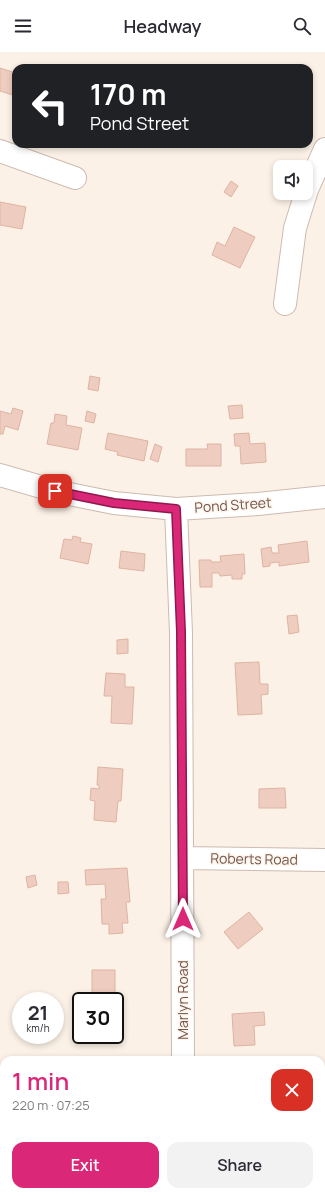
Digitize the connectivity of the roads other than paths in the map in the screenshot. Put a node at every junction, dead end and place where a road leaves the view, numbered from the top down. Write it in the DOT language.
graph roads {
  1 [pos="325,149"];
  2 [pos="0,151"];
  3 [pos="313,176"];
  4 [pos="75,178"];
  5 [pos="304,200"];
  6 [pos="285,304"];
  7 [pos="0,475"];
  8 [pos="325,496"];
  9 [pos="176,509"];
  10 [pos="183,858"];
  11 [pos="325,860"];
  12 [pos="183,1056"];
  1 -- 3 [label="street"];
  2 -- 4 [label="street"];
  5 -- 6 [label="street"];
  7 -- 9 [label="street, Pond Street"];
  8 -- 9 [label="street, Pond Street"];
  9 -- 10 [label="street, Marlyn Road"];
  10 -- 11 [label="street, Roberts Road"];
  10 -- 12 [label="street, Marlyn Road"];
}
